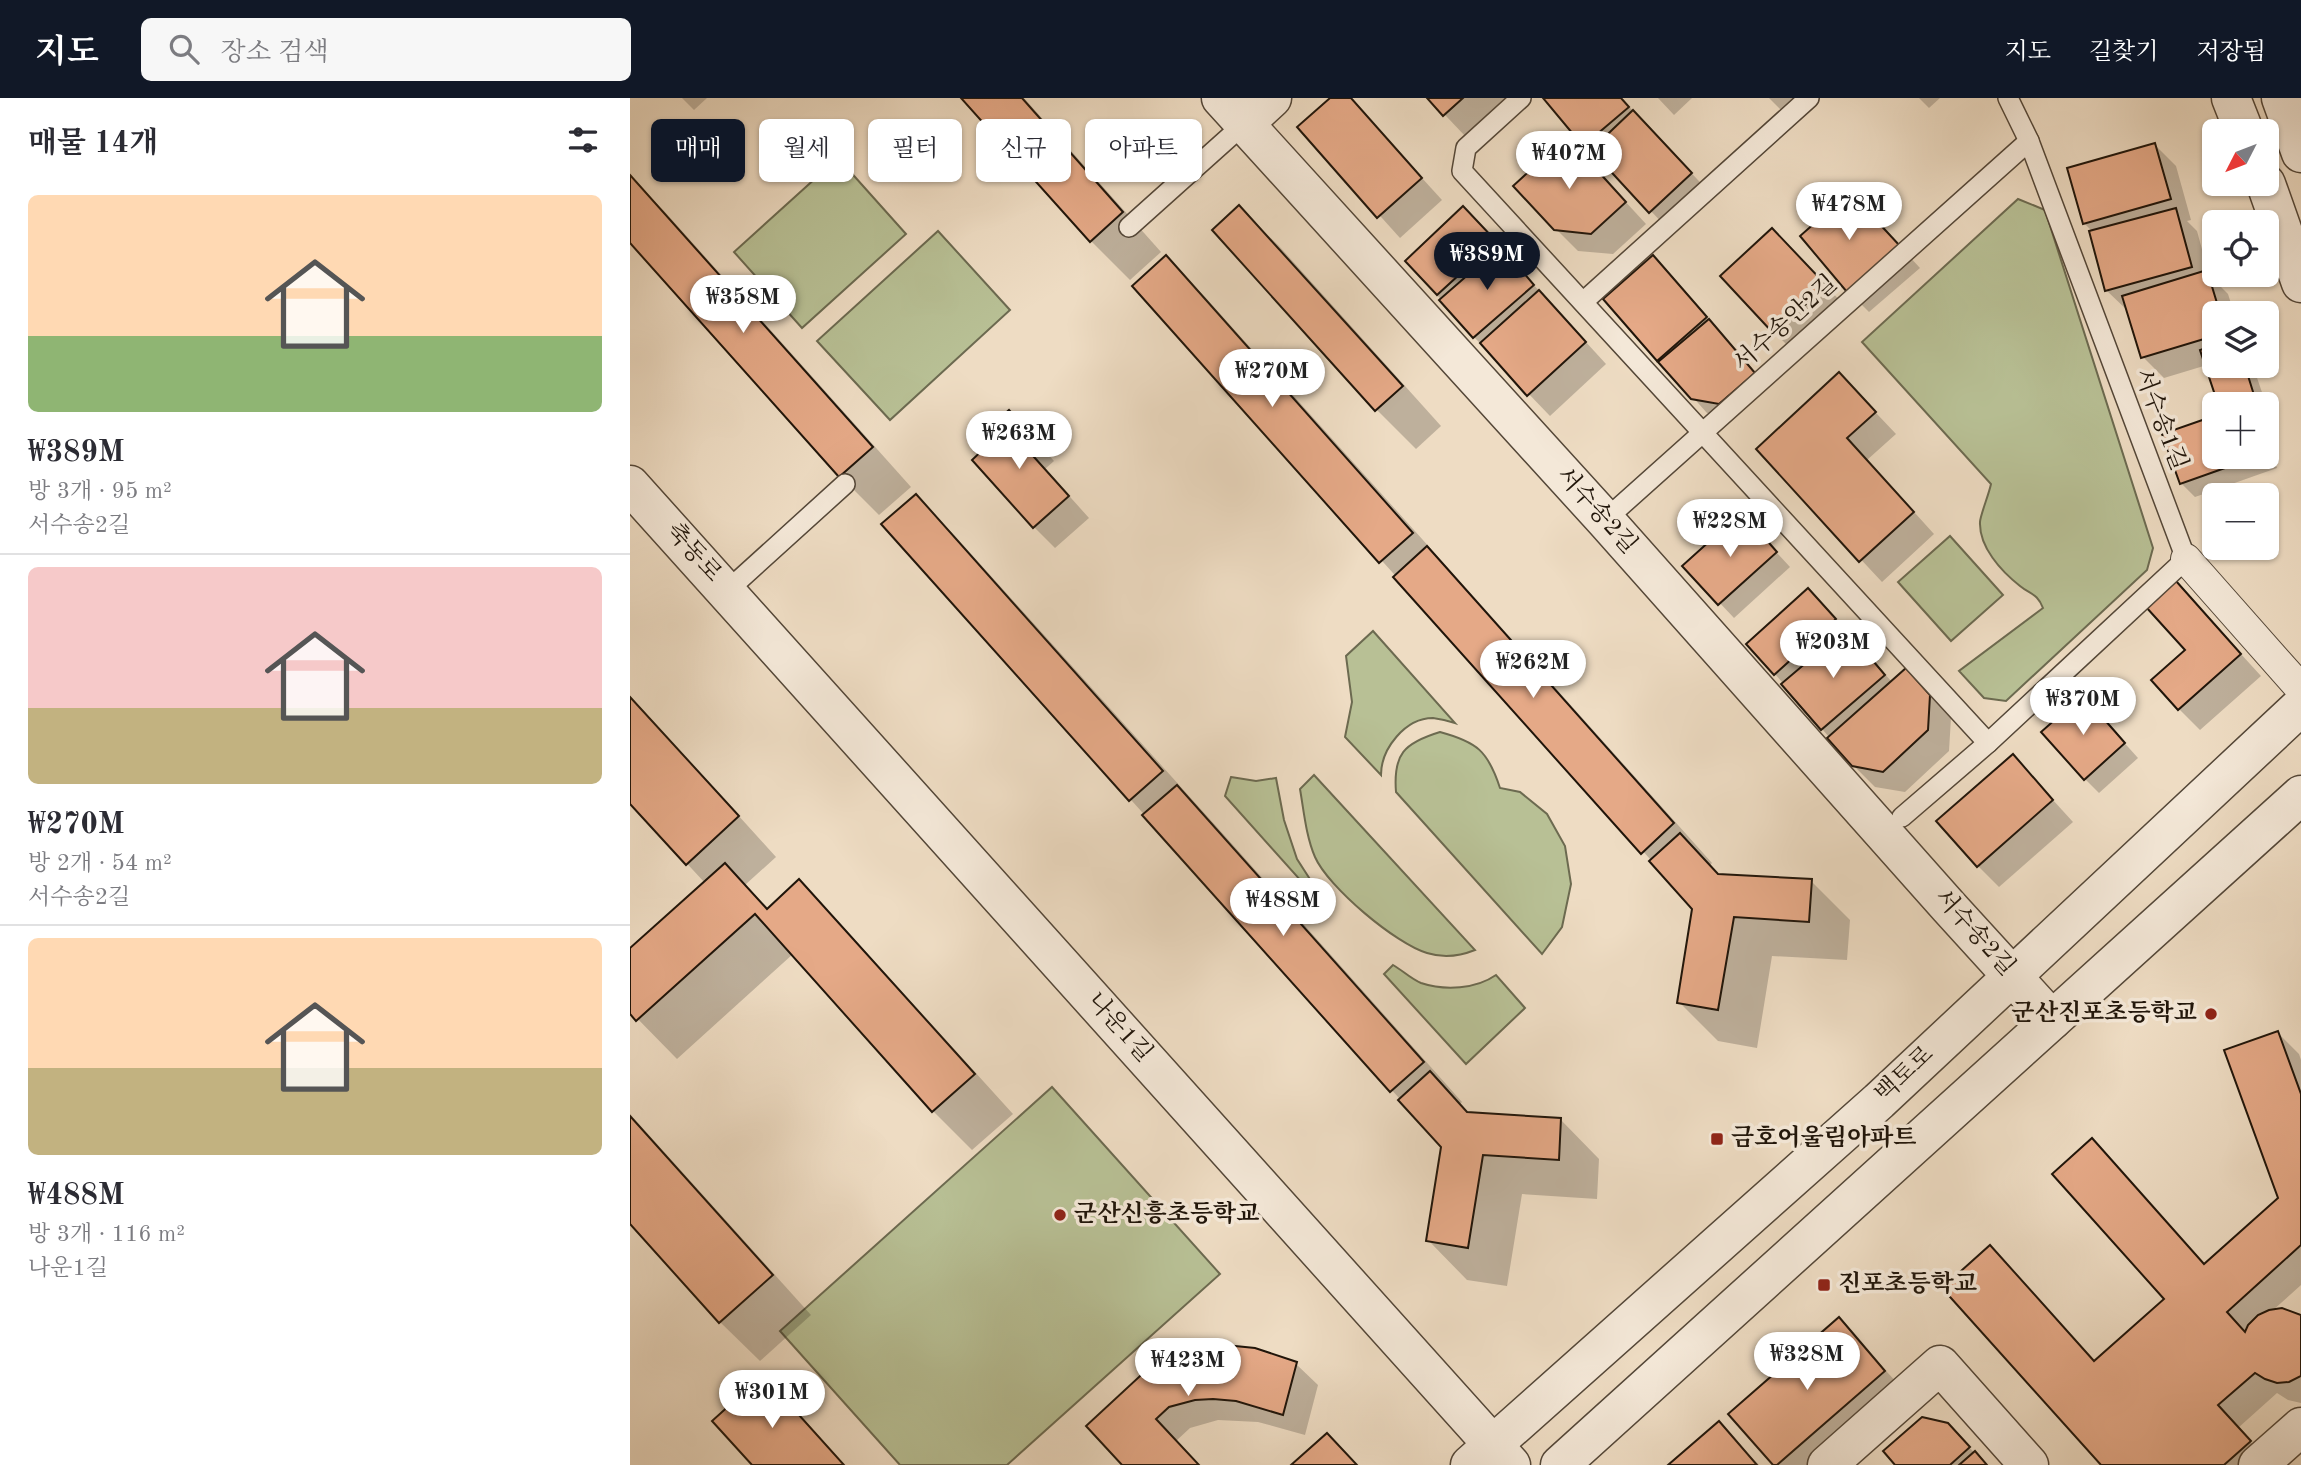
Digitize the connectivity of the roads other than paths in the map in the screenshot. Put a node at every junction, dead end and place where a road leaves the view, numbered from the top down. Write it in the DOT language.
graph roads {
  1 [pos="1272,98"];
  2 [pos="1521,98"];
  3 [pos="1809,98"];
  4 [pos="2008,98"];
  5 [pos="2231,98"];
  6 [pos="2281,98"];
  7 [pos="1232,111"];
  8 [pos="2239,119"];
  9 [pos="2029,141"];
  10 [pos="2301,153"];
  11 [pos="2270,196"];
  12 [pos="1129,227"];
  13 [pos="2301,283"];
  14 [pos="1583,302"];
  15 [pos="1701,433"];
  16 [pos="845,484"];
  17 [pos="630,485"];
  18 [pos="1605,520"];
  19 [pos="2186,559"];
  20 [pos="727,591"];
  21 [pos="2301,689"];
  22 [pos="2301,706"];
  23 [pos="1988,743"];
  24 [pos="2301,795"];
  25 [pos="1902,817"];
  26 [pos="2011,975"];
  27 [pos="2052,1020"];
  28 [pos="2301,1427"];
  29 [pos="1491,1458"];
  30 [pos="1560,1465"];
  31 [pos="1827,1465"];
  32 [pos="2029,1465"];
  33 [pos="2258,1465"];
  1 -- 7 [label="street"];
  2 -- 14 [label="lane"];
  3 -- 14 [label="lane"];
  4 -- 9 [label="lane, 서수송1길"];
  5 -- 8 [label="street"];
  6 -- 10 [label="street"];
  7 -- 12 [label="lane"];
  7 -- 18 [label="street, 서수송2길"];
  9 -- 15 [label="lane, 서수송안2길"];
  9 -- 19 [label="lane, 서수송1길"];
  11 -- 13 [label="street"];
  14 -- 15 [label="lane"];
  15 -- 18 [label="lane, 서수송안2길"];
  15 -- 23 [label="lane"];
  16 -- 20 [label="lane"];
  17 -- 20 [label="street, 축동로"];
  18 -- 26 [label="street, 서수송2길"];
  19 -- 21 [label="street"];
  19 -- 23 [label="lane"];
  20 -- 29 [label="street, 나운1길"];
  22 -- 26 [label="street, 백토로"];
  23 -- 25 [label="lane"];
  24 -- 27 [label="street"];
  26 -- 27 [label="street, 서수송2길"];
  26 -- 29 [label="street, 백토로"];
  27 -- 30 [label="street"];
  28 -- 33 [label="street"];
  31 -- 32 [label="street"];
}
